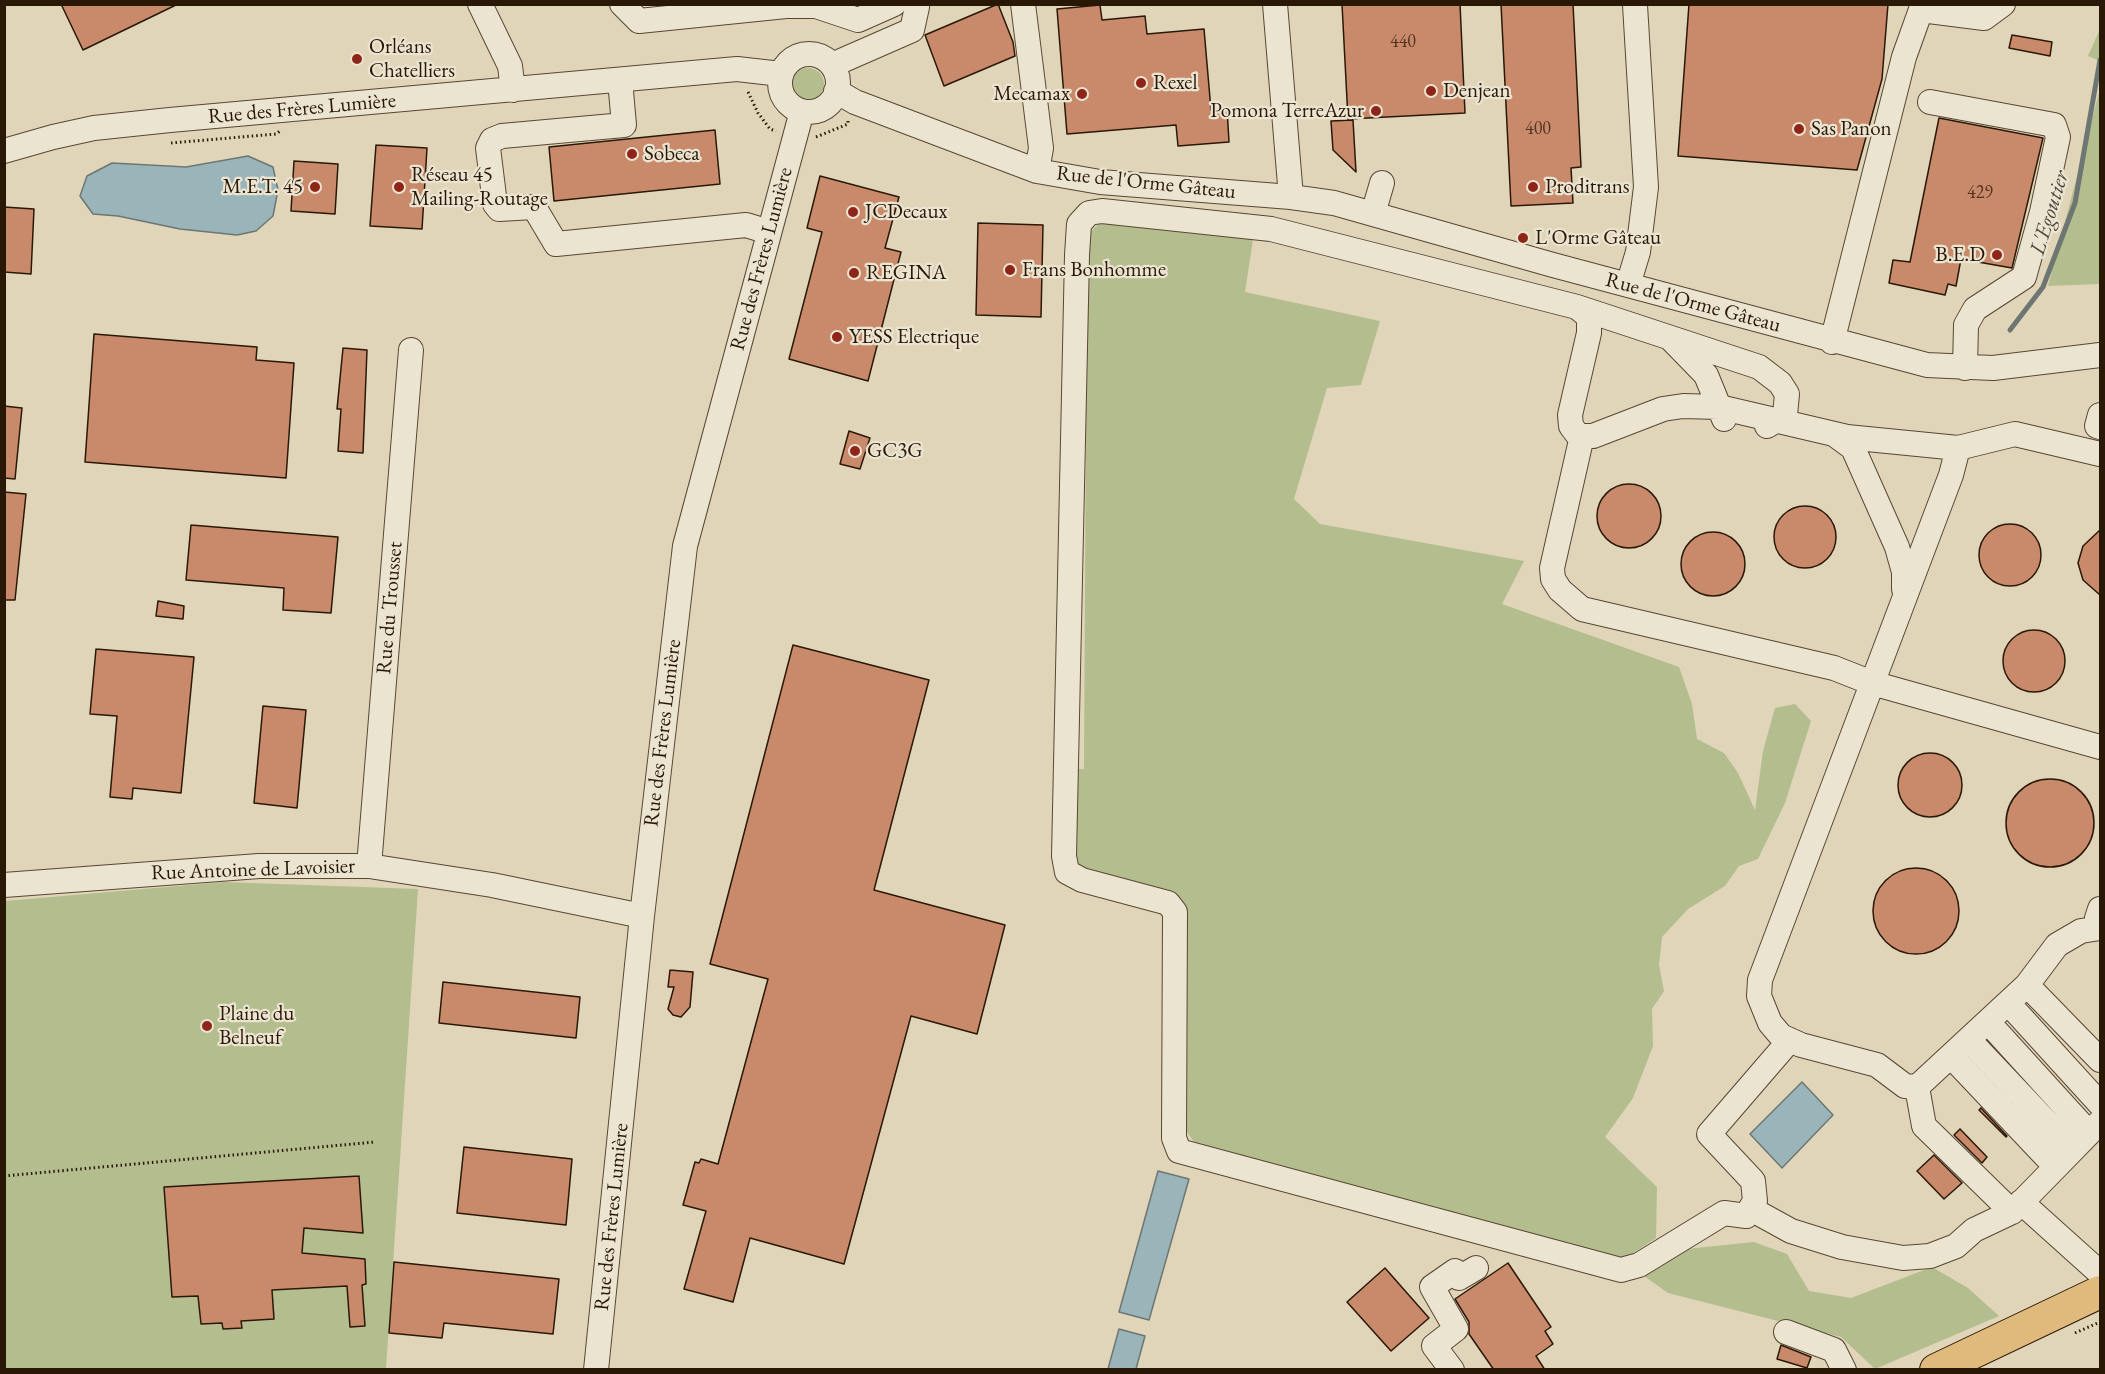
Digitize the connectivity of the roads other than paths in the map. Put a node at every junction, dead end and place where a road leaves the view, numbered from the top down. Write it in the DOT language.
graph roads {
  1 [pos="480,4"];
  2 [pos="622,4"];
  3 [pos="1023,4"];
  4 [pos="1275,4"];
  5 [pos="2003,4"];
  6 [pos="911,5"];
  7 [pos="1635,5"];
  8 [pos="1922,7"];
  9 [pos="832,65"];
  10 [pos="781,74"];
  11 [pos="620,80"];
  12 [pos="513,90"];
  13 [pos="837,91"];
  14 [pos="1930,102"];
  15 [pos="802,111"];
  16 [pos="4,151"];
  17 [pos="1036,171"];
  18 [pos="1382,183"];
  19 [pos="1291,197"];
  20 [pos="1372,214"];
  21 [pos="769,232"];
  22 [pos="1628,285"];
  23 [pos="1577,307"];
  24 [pos="1670,338"];
  25 [pos="1832,342"];
  26 [pos="411,350"];
  27 [pos="2100,355"];
  28 [pos="1965,368"];
  29 [pos="1719,407"];
  30 [pos="2100,415"];
  31 [pos="1779,420"];
  32 [pos="2100,427"];
  33 [pos="1834,434"];
  34 [pos="1582,436"];
  35 [pos="1958,448"];
  36 [pos="2100,454"];
  37 [pos="1904,594"];
  38 [pos="1872,683"];
  39 [pos="2100,747"];
  40 [pos="369,866"];
  41 [pos="4,885"];
  42 [pos="2100,909"];
  43 [pos="642,916"];
  44 [pos="2027,986"];
  45 [pos="2008,1003"];
  46 [pos="1988,1022"];
  47 [pos="1790,1040"];
  48 [pos="1969,1040"];
  49 [pos="1951,1056"];
  50 [pos="2100,1060"];
  51 [pos="1917,1087"];
  52 [pos="2100,1104"];
  53 [pos="2079,1143"];
  54 [pos="2017,1207"];
  55 [pos="1751,1209"];
  56 [pos="1476,1268"];
  57 [pos="2099,1292"];
  58 [pos="1786,1332"];
  59 [pos="1952,1366"];
  60 [pos="596,1370"];
  61 [pos="1452,1370"];
  62 [pos="1844,1370"];
  1 -- 12 [label="street"];
  2 -- 6 [label="street"];
  3 -- 17 [label="street"];
  4 -- 19 [label="street"];
  5 -- 8 [label="street"];
  6 -- 9 [label="street"];
  7 -- 22 [label="street"];
  8 -- 25 [label="street"];
  9 -- 10 [label="street"];
  9 -- 13 [label="street"];
  10 -- 11 [label="street, Rue des Frères Lumière"];
  10 -- 15 [label="street"];
  11 -- 12 [label="street, Rue des Frères Lumière"];
  11 -- 21 [label="street"];
  12 -- 16 [label="street, Rue des Frères Lumière"];
  13 -- 15 [label="street"];
  13 -- 17 [label="street, Rue de l'Orme Gâteau"];
  14 -- 28 [label="street"];
  15 -- 21 [label="street, Rue des Frères Lumière"];
  17 -- 19 [label="street, Rue de l'Orme Gâteau"];
  18 -- 20 [label="street"];
  19 -- 20 [label="street, Rue de l'Orme Gâteau"];
  20 -- 22 [label="street, Rue de l'Orme Gâteau"];
  21 -- 43 [label="street, Rue des Frères Lumière"];
  22 -- 25 [label="street, Rue de l'Orme Gâteau"];
  23 -- 24 [label="street"];
  23 -- 34 [label="street"];
  23 -- 55 [label="street"];
  24 -- 29 [label="street"];
  24 -- 31 [label="street"];
  25 -- 28 [label="street, Rue de l'Orme Gâteau"];
  26 -- 40 [label="street, Rue du Trousset"];
  27 -- 28 [label="street, Rue de l'Orme Gâteau"];
  29 -- 31 [label="street"];
  29 -- 34 [label="street"];
  30 -- 32 [label="street"];
  31 -- 33 [label="street"];
  33 -- 35 [label="street"];
  33 -- 37 [label="street"];
  34 -- 38 [label="street"];
  35 -- 36 [label="street"];
  35 -- 37 [label="street"];
  37 -- 38 [label="street"];
  38 -- 39 [label="street"];
  38 -- 47 [label="street"];
  40 -- 41 [label="street, Rue Antoine de Lavoisier"];
  40 -- 43 [label="street, Rue Antoine de Lavoisier"];
  42 -- 44 [label="street"];
  43 -- 60 [label="street, Rue des Frères Lumière"];
  44 -- 45 [label="street"];
  44 -- 50 [label="street"];
  45 -- 46 [label="street"];
  45 -- 52 [label="street"];
  46 -- 48 [label="street"];
  46 -- 53 [label="street"];
  47 -- 51 [label="street"];
  47 -- 55 [label="street"];
  48 -- 49 [label="street"];
  48 -- 53 [label="street"];
  49 -- 51 [label="street"];
  49 -- 53 [label="street"];
  51 -- 54 [label="street"];
  53 -- 54 [label="street"];
  54 -- 55 [label="street"];
  54 -- 57 [label="street"];
  56 -- 61 [label="street"];
  57 -- 59 [label="main road"];
  58 -- 62 [label="street"];
}
